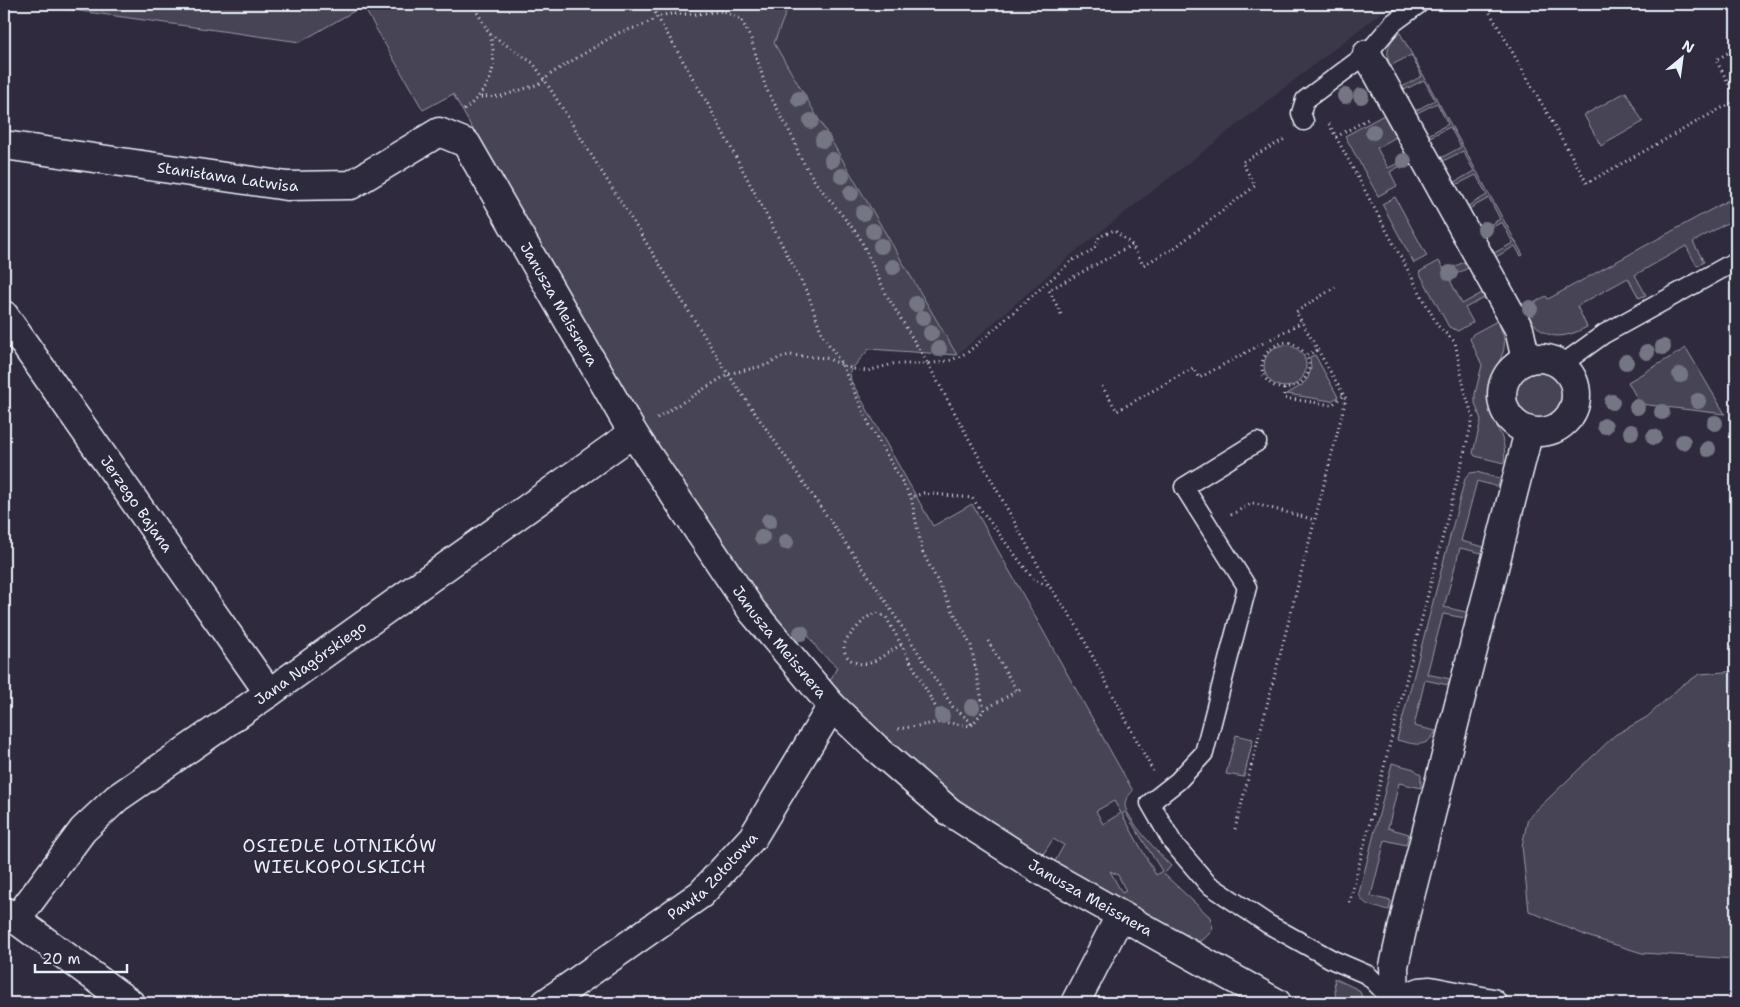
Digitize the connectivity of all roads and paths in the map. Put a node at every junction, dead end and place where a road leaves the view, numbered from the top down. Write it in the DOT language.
graph roads {
  1 [pos="277,4"];
  2 [pos="327,4"];
  3 [pos="472,4"];
  4 [pos="650,4"];
  5 [pos="1419,4"];
  6 [pos="1485,4"];
  7 [pos="657,17"];
  8 [pos="490,34"];
  9 [pos="1736,48"];
  10 [pos="1368,54"];
  11 [pos="544,79"];
  12 [pos="481,97"];
  13 [pos="1736,99"];
  14 [pos="1395,103"];
  15 [pos="1326,118"];
  16 [pos="1304,121"];
  17 [pos="439,132"];
  18 [pos="1292,135"];
  19 [pos="1336,137"];
  20 [pos="4,145"];
  21 [pos="1132,245"];
  22 [pos="1736,261"];
  23 [pos="1337,286"];
  24 [pos="4,314"];
  25 [pos="1062,314"];
  26 [pos="1302,322"];
  27 [pos="1273,338"];
  28 [pos="1277,344"];
  29 [pos="1318,350"];
  30 [pos="1307,355"];
  31 [pos="1526,360"];
  32 [pos="841,364"];
  33 [pos="928,364"];
  34 [pos="1561,365"];
  35 [pos="728,374"];
  36 [pos="1102,386"];
  37 [pos="1284,389"];
  38 [pos="1344,395"];
  39 [pos="1529,431"];
  40 [pos="633,433"];
  41 [pos="1257,442"];
  42 [pos="911,497"];
  43 [pos="1315,520"];
  44 [pos="1209,527"];
  45 [pos="1050,587"];
  46 [pos="988,641"];
  47 [pos="900,645"];
  48 [pos="269,693"];
  49 [pos="832,706"];
  50 [pos="984,710"];
  51 [pos="942,722"];
  52 [pos="971,726"];
  53 [pos="892,730"];
  54 [pos="1164,791"];
  55 [pos="1235,829"];
  56 [pos="1350,904"];
  57 [pos="10,915"];
  58 [pos="1120,916"];
  59 [pos="130,1003"];
  60 [pos="546,1003"];
  61 [pos="1075,1003"];
  62 [pos="1276,1003"];
  63 [pos="1394,1003"];
  64 [pos="1492,1003"];
  1 -- 2 [label="path"];
  3 -- 8 [label="path"];
  4 -- 7 [label="path"];
  5 -- 10 [label="lane"];
  6 -- 13 [label="path"];
  7 -- 11 [label="path"];
  7 -- 32 [label="path"];
  7 -- 33 [label="path"];
  8 -- 11 [label="path"];
  8 -- 12 [label="path"];
  9 -- 13 [label="path"];
  10 -- 14 [label="street"];
  10 -- 16 [label="lane"];
  11 -- 12 [label="path"];
  11 -- 35 [label="path"];
  12 -- 17 [label="path"];
  14 -- 19 [label="path"];
  14 -- 31 [label="street"];
  15 -- 19 [label="path"];
  17 -- 20 [label="street, Stanisława Latwisa"];
  17 -- 40 [label="street, Janusza Meissnera"];
  18 -- 21 [label="path"];
  19 -- 56 [label="path"];
  21 -- 25 [label="path"];
  21 -- 33 [label="path"];
  22 -- 34 [label="lane"];
  23 -- 26 [label="path"];
  24 -- 48 [label="street, Jerzego Bajana"];
  26 -- 27 [label="path"];
  26 -- 29 [label="path"];
  27 -- 28 [label="path"];
  27 -- 36 [label="path"];
  28 -- 30 [label="path"];
  28 -- 37 [label="path"];
  29 -- 30 [label="path"];
  29 -- 38 [label="path"];
  30 -- 37 [label="path"];
  31 -- 34 [label="street"];
  31 -- 39 [label="street"];
  32 -- 33 [label="path"];
  32 -- 35 [label="path"];
  32 -- 42 [label="path"];
  33 -- 45 [label="path"];
  34 -- 39 [label="street"];
  35 -- 40 [label="path"];
  35 -- 52 [label="path"];
  37 -- 38 [label="path"];
  38 -- 43 [label="path"];
  39 -- 63 [label="street"];
  40 -- 48 [label="street, Jana Nagórskiego"];
  40 -- 49 [label="street, Janusza Meissnera"];
  41 -- 44 [label="lane"];
  42 -- 45 [label="path"];
  42 -- 50 [label="path"];
  43 -- 44 [label="path"];
  43 -- 55 [label="path"];
  44 -- 54 [label="lane"];
  45 -- 54 [label="path"];
  46 -- 50 [label="path"];
  47 -- 47 [label="path"];
  47 -- 51 [label="path"];
  48 -- 57 [label="street, Jana Nagórskiego"];
  49 -- 58 [label="street, Janusza Meissnera"];
  49 -- 60 [label="street, Pawła Zołotowa"];
  50 -- 52 [label="path"];
  51 -- 52 [label="path"];
  51 -- 53 [label="path"];
  54 -- 63 [label="lane"];
  57 -- 59 [label="street"];
  58 -- 61 [label="street"];
  58 -- 62 [label="street, Janusza Meissnera"];
  63 -- 64 [label="street"];
}
